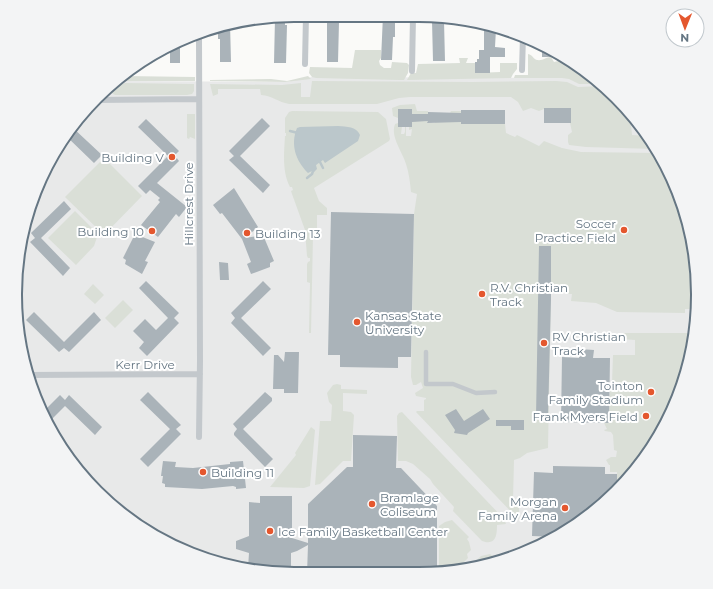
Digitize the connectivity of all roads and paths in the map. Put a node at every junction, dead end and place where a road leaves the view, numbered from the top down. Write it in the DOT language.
graph roads {
  1 [pos="306,22"];
  2 [pos="413,22"];
  3 [pos="199,39"];
  4 [pos="523,43"];
  5 [pos="306,64"];
  6 [pos="522,70"];
  7 [pos="412,71"];
  8 [pos="199,99"];
  9 [pos="104,100"];
  10 [pos="426,352"];
  11 [pos="200,374"];
  12 [pos="34,375"];
  13 [pos="495,392"];
  14 [pos="199,438"];
  1 -- 5 [label="street"];
  2 -- 7 [label="street"];
  3 -- 8 [label="street, Hillcrest Drive"];
  4 -- 6 [label="street"];
  8 -- 9 [label="street"];
  8 -- 11 [label="street, Hillcrest Drive"];
  10 -- 13 [label="street"];
  11 -- 12 [label="street, Kerr Drive"];
  11 -- 14 [label="street"];
}
